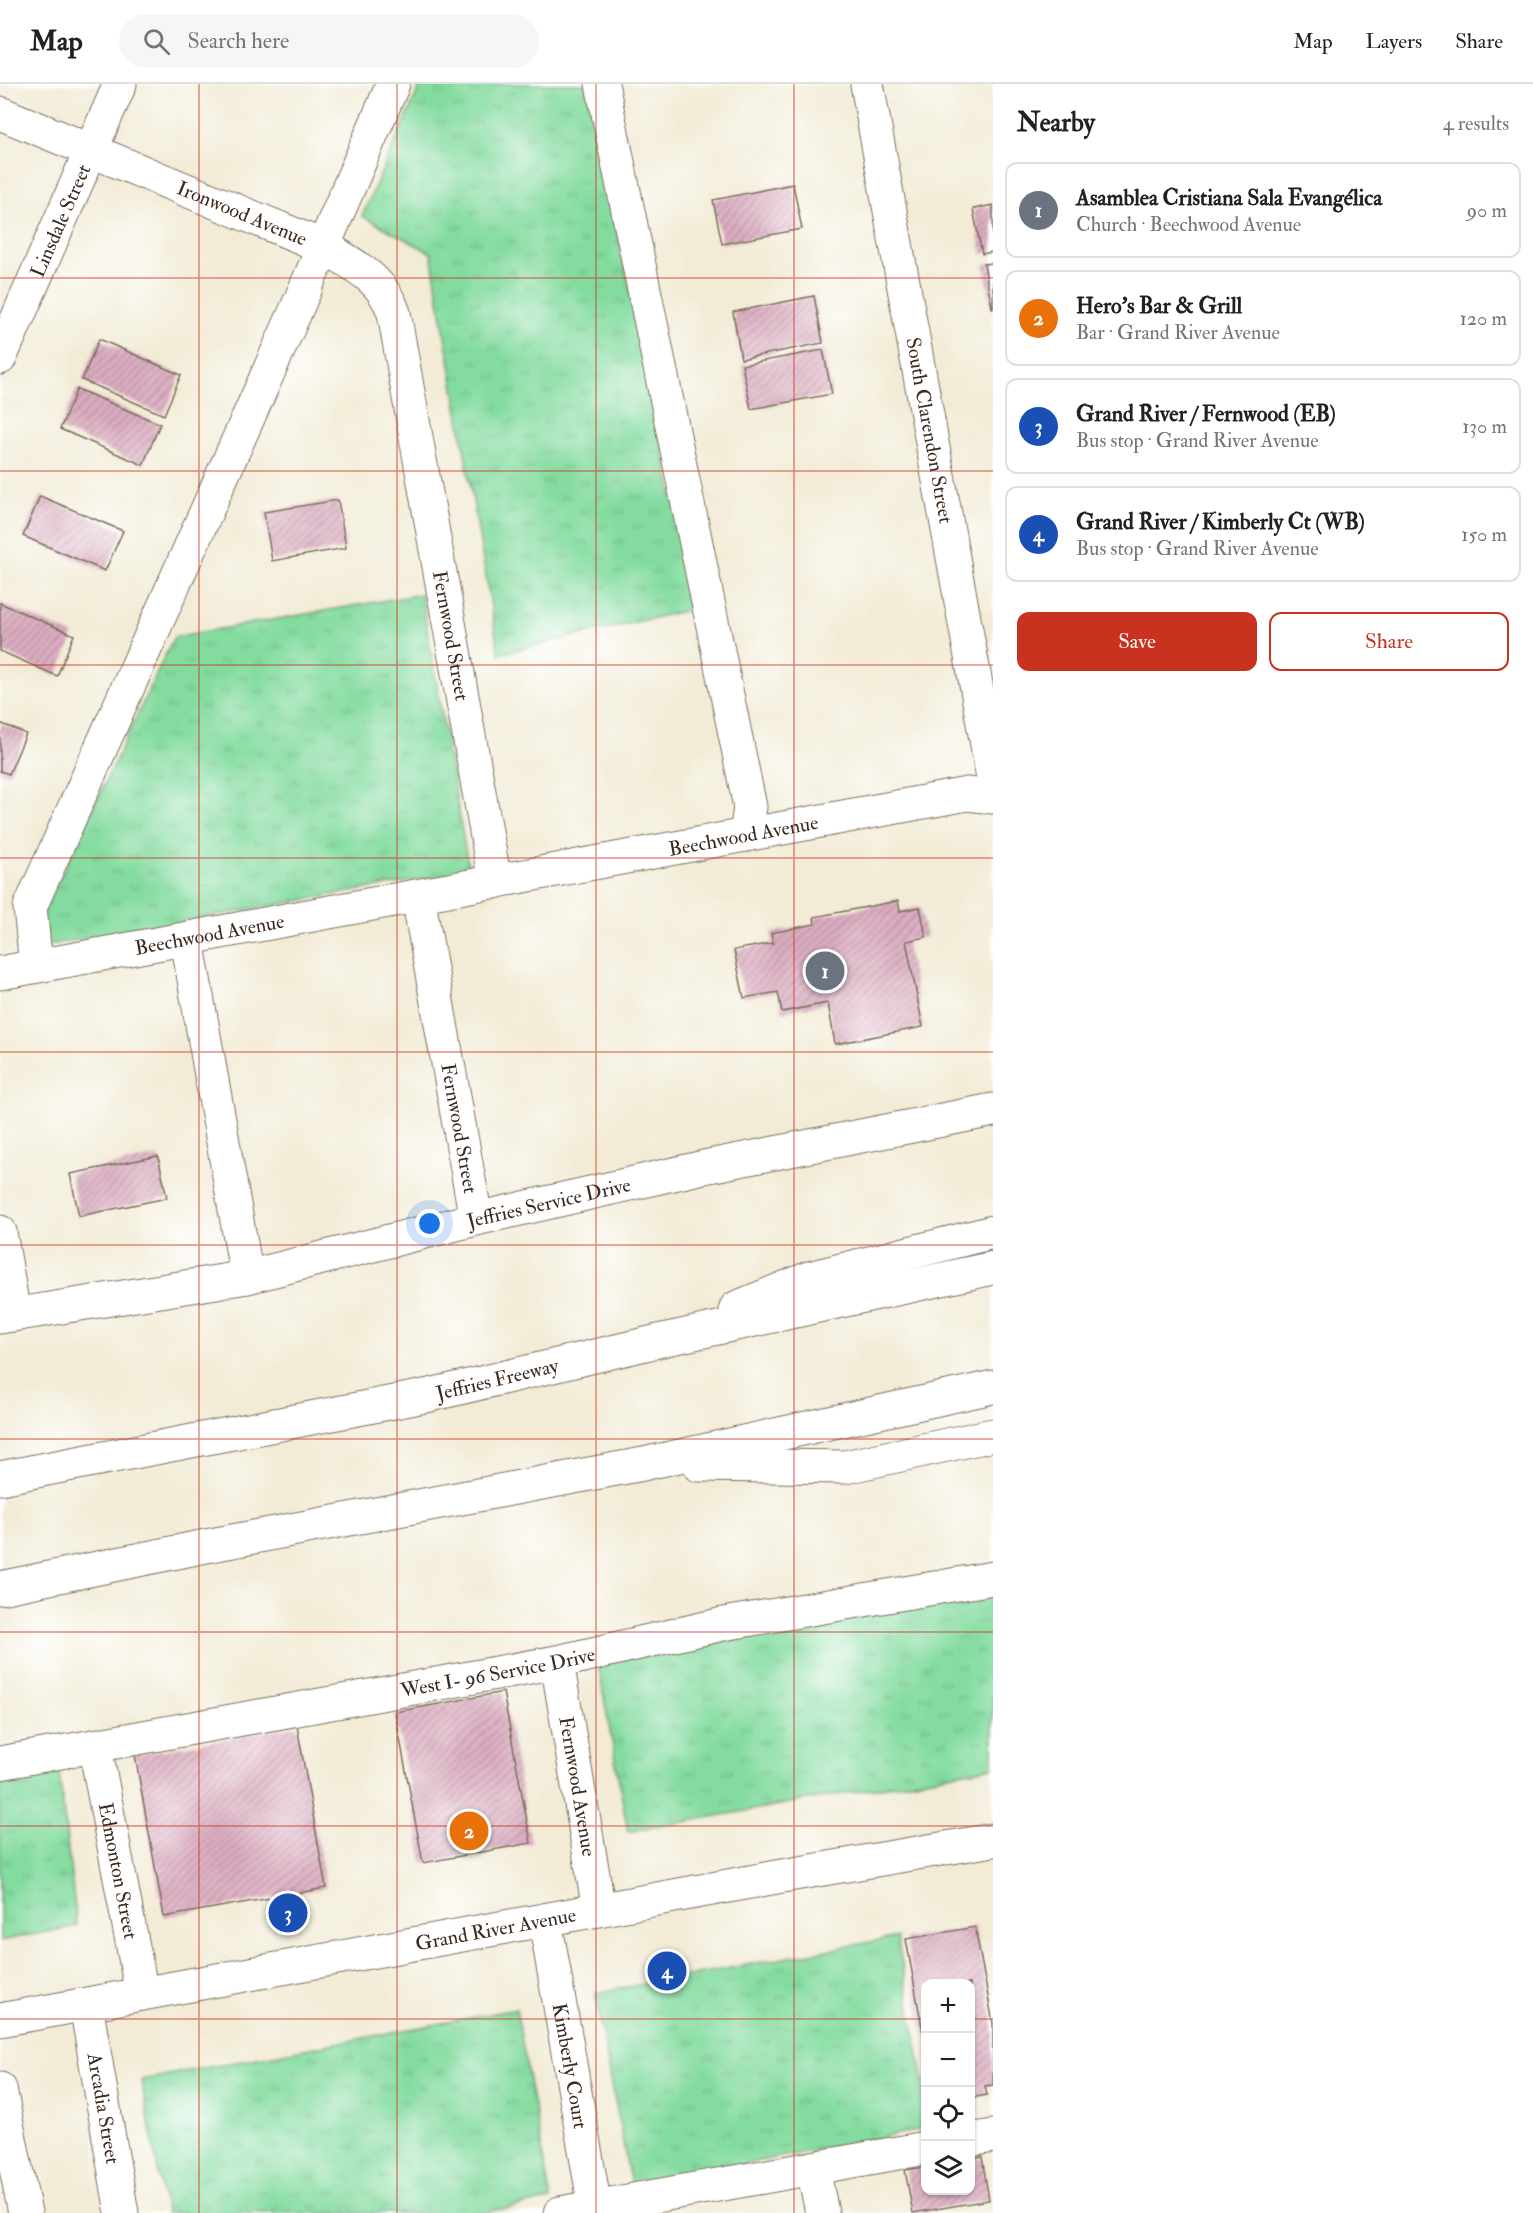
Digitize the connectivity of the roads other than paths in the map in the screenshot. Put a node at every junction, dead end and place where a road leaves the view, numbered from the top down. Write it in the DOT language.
graph roads {
  1 [pos="120,84"];
  2 [pos="393,84"];
  3 [pos="602,84"];
  4 [pos="867,84"];
  5 [pos="0,113"];
  6 [pos="91,152"];
  7 [pos="324,247"];
  8 [pos="0,358"];
  9 [pos="407,388"];
  10 [pos="993,778"];
  11 [pos="993,797"];
  12 [pos="746,835"];
  13 [pos="495,882"];
  14 [pos="418,896"];
  15 [pos="187,939"];
  16 [pos="36,966"];
  17 [pos="0,973"];
  18 [pos="993,1110"];
  19 [pos="476,1219"];
  20 [pos="0,1232"];
  21 [pos="993,1232"];
  22 [pos="993,1268"];
  23 [pos="247,1277"];
  24 [pos="7,1316"];
  25 [pos="658,1341"];
  26 [pos="993,1387"];
  27 [pos="993,1435"];
  28 [pos="643,1464"];
  29 [pos="0,1478"];
  30 [pos="993,1578"];
  31 [pos="0,1588"];
  32 [pos="557,1662"];
  33 [pos="95,1747"];
  34 [pos="0,1763"];
  35 [pos="993,1840"];
  36 [pos="599,1910"];
  37 [pos="545,1920"];
  38 [pos="142,1994"];
  39 [pos="86,2005"];
  40 [pos="0,2020"];
  41 [pos="0,2089"];
  42 [pos="993,2136"];
  43 [pos="975,2139"];
  44 [pos="921,2149"];
  45 [pos="813,2168"];
  46 [pos="596,2209"];
  47 [pos="25,2213"];
  48 [pos="122,2213"];
  49 [pos="560,2213"];
  50 [pos="822,2213"];
  1 -- 6 [label="main road, Linsdale Street"];
  2 -- 7 [label="main road"];
  3 -- 12 [label="main road"];
  4 -- 10 [label="main road, South Clarendon Street"];
  5 -- 6 [label="main road, Ironwood Avenue"];
  6 -- 7 [label="main road, Ironwood Avenue"];
  6 -- 8 [label="main road, Linsdale Street"];
  7 -- 9 [label="main road, Ironwood Avenue"];
  7 -- 16 [label="main road"];
  9 -- 13 [label="main road, Fernwood Street"];
  11 -- 12 [label="main road, Beechwood Avenue"];
  12 -- 13 [label="main road, Beechwood Avenue"];
  13 -- 14 [label="main road, Beechwood Avenue"];
  14 -- 15 [label="main road, Beechwood Avenue"];
  14 -- 19 [label="main road, Fernwood Street"];
  15 -- 16 [label="main road, Beechwood Avenue"];
  15 -- 23 [label="main road"];
  16 -- 17 [label="main road, Beechwood Avenue"];
  18 -- 19 [label="main road, Jeffries Service Drive"];
  19 -- 23 [label="main road, Jeffries Service Drive"];
  20 -- 24 [label="main road"];
  21 -- 25 [label="main road"];
  22 -- 25 [label="main road, Jeffries Freeway"];
  23 -- 24 [label="main road, Jeffries Service Drive"];
  25 -- 29 [label="main road, Jeffries Freeway"];
  26 -- 28 [label="main road"];
  27 -- 28 [label="main road"];
  28 -- 31 [label="main road"];
  30 -- 32 [label="main road, West I- 96 Service Drive"];
  32 -- 33 [label="main road, West I- 96 Service Drive"];
  32 -- 36 [label="main road, Fernwood Avenue"];
  33 -- 34 [label="main road, West I- 96 Service Drive"];
  33 -- 38 [label="main road, Edmonton Street"];
  35 -- 36 [label="main road, Grand River Avenue"];
  36 -- 37 [label="main road, Grand River Avenue"];
  37 -- 38 [label="main road, Grand River Avenue"];
  37 -- 46 [label="main road, Kimberly Court"];
  38 -- 39 [label="main road, Grand River Avenue"];
  39 -- 40 [label="main road, Grand River Avenue"];
  39 -- 48 [label="main road, Arcadia Street"];
  41 -- 47 [label="main road"];
  42 -- 43 [label="main road"];
  44 -- 45 [label="main road"];
  45 -- 46 [label="main road"];
  45 -- 50 [label="main road"];
  46 -- 49 [label="main road"];
}
